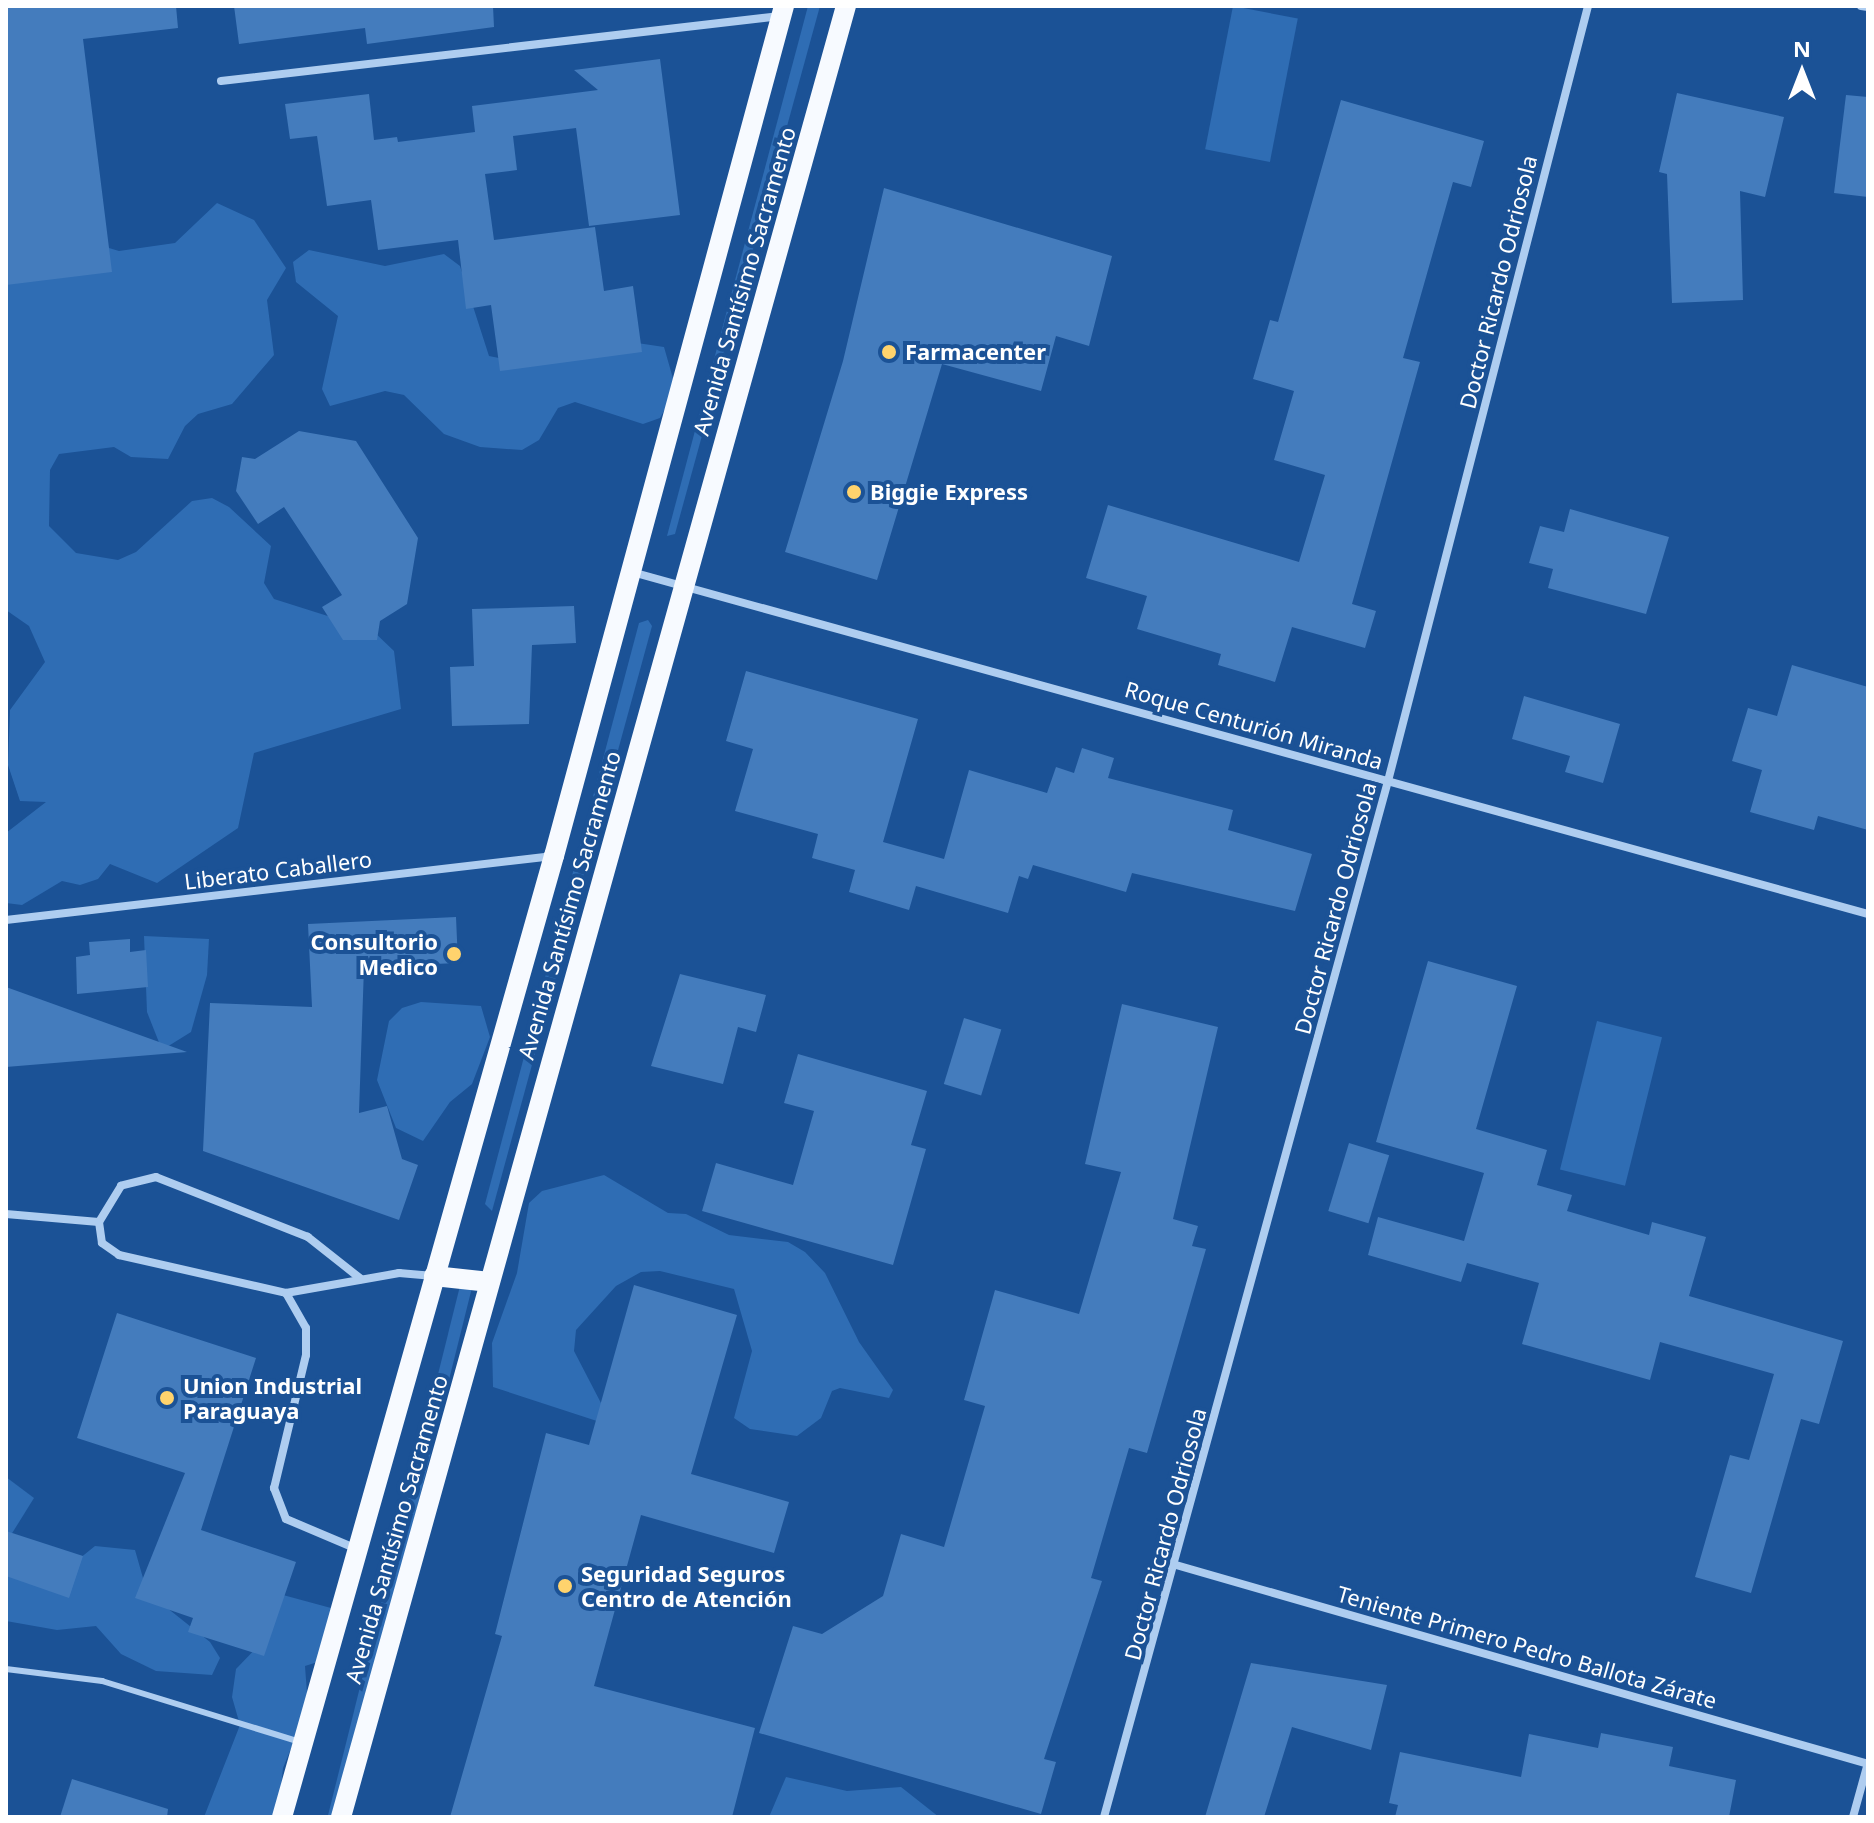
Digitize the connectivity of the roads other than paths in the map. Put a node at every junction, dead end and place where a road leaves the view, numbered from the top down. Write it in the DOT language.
graph roads {
  1 [pos="846,6"];
  2 [pos="1588,6"];
  3 [pos="1861,6"];
  4 [pos="1868,7"];
  5 [pos="782,11"];
  6 [pos="221,81"];
  7 [pos="631,571"];
  8 [pos="684,585"];
  9 [pos="1388,781"];
  10 [pos="554,856"];
  11 [pos="1868,914"];
  12 [pos="6,920"];
  13 [pos="6,1214"];
  14 [pos="99,1222"];
  15 [pos="434,1276"];
  16 [pos="361,1279"];
  17 [pos="490,1282"];
  18 [pos="286,1293"];
  19 [pos="357,1549"];
  20 [pos="1176,1565"];
  21 [pos="6,1669"];
  22 [pos="303,1743"];
  23 [pos="1868,1764"];
  24 [pos="282,1817"];
  25 [pos="341,1817"];
  26 [pos="1104,1817"];
  27 [pos="1853,1817"];
  1 -- 8 [label="main road, Avenida Santísimo Sacramento"];
  2 -- 9 [label="street, Doctor Ricardo Odriosola"];
  3 -- 4 [label="street"];
  5 -- 6 [label="street"];
  5 -- 7 [label="main road, Avenida Santísimo Sacramento"];
  7 -- 8 [label="street, Roque Centurión Miranda"];
  7 -- 10 [label="main road, Avenida Santísimo Sacramento"];
  8 -- 9 [label="street, Roque Centurión Miranda"];
  8 -- 17 [label="main road, Avenida Santísimo Sacramento"];
  9 -- 11 [label="street, Roque Centurión Miranda"];
  9 -- 20 [label="street, Doctor Ricardo Odriosola"];
  10 -- 12 [label="street, Liberato Caballero"];
  10 -- 15 [label="main road, Avenida Santísimo Sacramento"];
  13 -- 14 [label="street"];
  14 -- 16 [label="street"];
  14 -- 18 [label="street"];
  15 -- 16 [label="street"];
  15 -- 17 [label="main road"];
  15 -- 19 [label="main road, Avenida Santísimo Sacramento"];
  16 -- 18 [label="street"];
  17 -- 25 [label="main road, Avenida Santísimo Sacramento"];
  18 -- 19 [label="street"];
  19 -- 22 [label="main road, Avenida Santísimo Sacramento"];
  20 -- 23 [label="street, Teniente Primero Pedro Ballota Zárate"];
  20 -- 26 [label="street, Doctor Ricardo Odriosola"];
  21 -- 22 [label="lane"];
  22 -- 24 [label="main road, Avenida Santísimo Sacramento"];
  23 -- 27 [label="street"];
}
